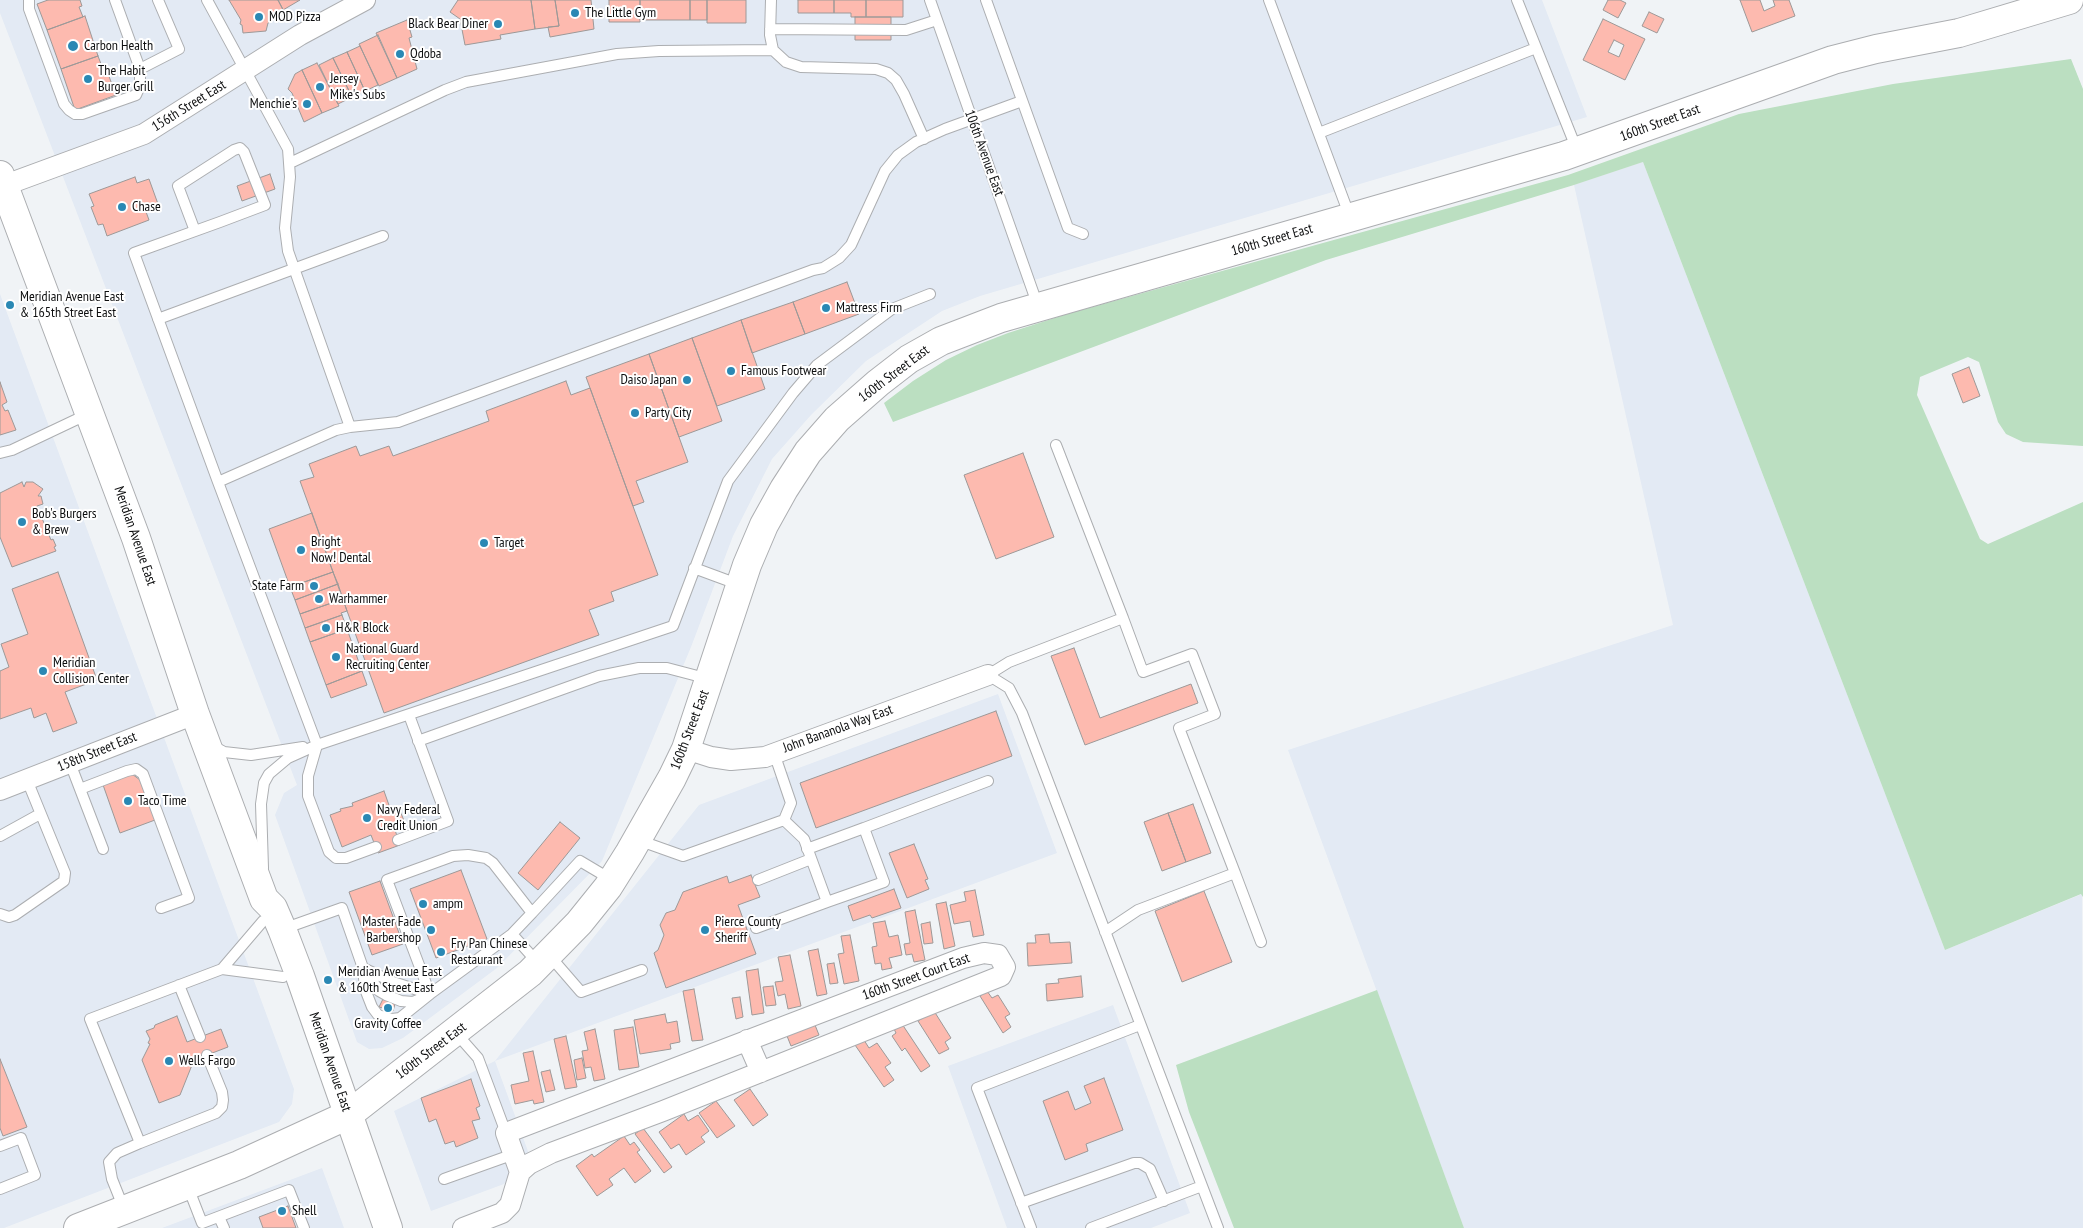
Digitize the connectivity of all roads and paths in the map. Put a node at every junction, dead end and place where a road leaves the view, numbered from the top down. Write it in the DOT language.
graph roads {
  1 [pos="28,0"];
  2 [pos="115,0"];
  3 [pos="158,0"];
  4 [pos="207,0"];
  5 [pos="771,0"];
  6 [pos="930,0"];
  7 [pos="986,0"];
  8 [pos="1269,0"];
  9 [pos="1517,0"];
  10 [pos="2069,0"];
  11 [pos="352,3"];
  12 [pos="937,20"];
  13 [pos="770,29"];
  14 [pos="1536,48"];
  15 [pos="773,50"];
  16 [pos="140,69"];
  17 [pos="246,70"];
  18 [pos="1022,101"];
  19 [pos="972,120"];
  20 [pos="1319,133"];
  21 [pos="924,139"];
  22 [pos="1578,152"];
  23 [pos="290,163"];
  24 [pos="1,182"];
  25 [pos="1350,217"];
  26 [pos="195,231"];
  27 [pos="1084,234"];
  28 [pos="383,236"];
  29 [pos="294,269"];
  30 [pos="930,294"];
  31 [pos="1038,306"];
  32 [pos="158,319"];
  33 [pos="90,414"];
  34 [pos="350,427"];
  35 [pos="1056,445"];
  36 [pos="0,453"];
  37 [pos="218,482"];
  38 [pos="694,568"];
  39 [pos="741,585"];
  40 [pos="1123,618"];
  41 [pos="988,675"];
  42 [pos="710,679"];
  43 [pos="409,714"];
  44 [pos="199,726"];
  45 [pos="418,741"];
  46 [pos="317,746"];
  47 [pos="686,749"];
  48 [pos="774,753"];
  49 [pos="70,763"];
  50 [pos="27,780"];
  51 [pos="988,781"];
  52 [pos="80,789"];
  53 [pos="0,790"];
  54 [pos="40,814"];
  55 [pos="784,820"];
  56 [pos="864,828"];
  57 [pos="0,836"];
  58 [pos="637,839"];
  59 [pos="398,840"];
  60 [pos="376,847"];
  61 [pos="103,849"];
  62 [pos="807,849"];
  63 [pos="811,859"];
  64 [pos="1235,873"];
  65 [pos="612,880"];
  66 [pos="758,880"];
  67 [pos="827,902"];
  68 [pos="161,908"];
  69 [pos="532,913"];
  70 [pos="0,914"];
  71 [pos="270,916"];
  72 [pos="756,928"];
  73 [pos="1105,932"];
  74 [pos="512,934"];
  75 [pos="1261,942"];
  76 [pos="544,959"];
  77 [pos="363,968"];
  78 [pos="222,969"];
  79 [pos="642,970"];
  80 [pos="283,977"];
  81 [pos="179,986"];
  82 [pos="430,994"];
  83 [pos="1140,1025"];
  84 [pos="456,1033"];
  85 [pos="200,1037"];
  86 [pos="748,1040"];
  87 [pos="207,1055"];
  88 [pos="761,1072"];
  89 [pos="341,1118"];
  90 [pos="506,1133"];
  91 [pos="140,1144"];
  92 [pos="0,1146"];
  93 [pos="517,1163"];
  94 [pos="444,1179"];
  95 [pos="188,1186"];
  96 [pos="1202,1186"];
  97 [pos="0,1189"];
  98 [pos="1164,1201"];
  99 [pos="1021,1203"];
  100 [pos="124,1210"];
  101 [pos="220,1217"];
  102 [pos="299,1222"];
  103 [pos="78,1228"];
  104 [pos="224,1228"];
  105 [pos="374,1228"];
  106 [pos="388,1228"];
  107 [pos="463,1228"];
  108 [pos="1031,1228"];
  109 [pos="1091,1228"];
  110 [pos="1218,1228"];
  1 -- 16 [label="lane"];
  2 -- 16 [label="lane"];
  3 -- 16 [label="lane"];
  4 -- 17 [label="lane"];
  5 -- 13 [label="lane"];
  6 -- 12 [label="lane, 106th Avenue East"];
  7 -- 18 [label="lane"];
  8 -- 20 [label="lane"];
  9 -- 14 [label="lane"];
  10 -- 22 [label="street, 160th Street East"];
  11 -- 17 [label="street, 156th Street East"];
  12 -- 13 [label="lane"];
  12 -- 19 [label="lane, 106th Avenue East"];
  13 -- 15 [label="lane"];
  14 -- 20 [label="lane"];
  14 -- 22 [label="lane"];
  15 -- 21 [label="lane"];
  15 -- 23 [label="lane"];
  17 -- 23 [label="lane"];
  17 -- 24 [label="street, 156th Street East"];
  18 -- 19 [label="lane"];
  18 -- 27 [label="lane"];
  19 -- 21 [label="lane"];
  19 -- 31 [label="lane, 106th Avenue East"];
  20 -- 25 [label="lane"];
  21 -- 34 [label="lane"];
  22 -- 25 [label="street, 160th Street East"];
  23 -- 29 [label="lane"];
  24 -- 33 [label="street, Meridian Avenue East"];
  25 -- 31 [label="street, 160th Street East"];
  26 -- 26 [label="lane"];
  26 -- 32 [label="lane"];
  28 -- 29 [label="lane"];
  29 -- 32 [label="lane"];
  29 -- 34 [label="lane"];
  30 -- 38 [label="lane"];
  31 -- 39 [label="street, 160th Street East"];
  32 -- 37 [label="lane"];
  33 -- 36 [label="lane"];
  33 -- 44 [label="street, Meridian Avenue East"];
  34 -- 37 [label="lane"];
  35 -- 40 [label="lane"];
  37 -- 46 [label="lane"];
  38 -- 39 [label="lane"];
  38 -- 43 [label="lane"];
  39 -- 42 [label="street, 160th Street East"];
  40 -- 41 [label="lane"];
  40 -- 64 [label="lane"];
  41 -- 48 [label="street, John Bananola Way East"];
  41 -- 73 [label="lane"];
  42 -- 45 [label="lane"];
  42 -- 47 [label="street, 160th Street East"];
  43 -- 45 [label="lane"];
  43 -- 46 [label="lane"];
  44 -- 46 [label="lane"];
  44 -- 49 [label="street, 158th Street East"];
  44 -- 71 [label="street, Meridian Avenue East"];
  45 -- 59 [label="lane"];
  46 -- 60 [label="lane"];
  46 -- 71 [label="lane"];
  47 -- 48 [label="street, John Bananola Way East"];
  47 -- 58 [label="street, 160th Street East"];
  48 -- 55 [label="lane"];
  49 -- 50 [label="street, 158th Street East"];
  49 -- 52 [label="lane"];
  50 -- 53 [label="street, 158th Street East"];
  50 -- 54 [label="lane"];
  51 -- 56 [label="lane"];
  52 -- 61 [label="lane"];
  52 -- 68 [label="lane"];
  54 -- 57 [label="lane"];
  54 -- 70 [label="lane"];
  55 -- 58 [label="lane"];
  55 -- 62 [label="lane"];
  56 -- 62 [label="lane"];
  56 -- 67 [label="lane"];
  58 -- 65 [label="street, 160th Street East"];
  62 -- 63 [label="lane"];
  63 -- 66 [label="lane"];
  63 -- 67 [label="lane"];
  64 -- 73 [label="lane"];
  64 -- 75 [label="lane"];
  65 -- 69 [label="lane"];
  65 -- 76 [label="street, 160th Street East"];
  67 -- 72 [label="lane"];
  69 -- 74 [label="lane"];
  69 -- 82 [label="lane"];
  71 -- 77 [label="lane"];
  71 -- 78 [label="lane"];
  71 -- 80 [label="street, Meridian Avenue East"];
  71 -- 89 [label="street, Meridian Avenue East"];
  73 -- 83 [label="lane"];
  74 -- 76 [label="lane"];
  74 -- 82 [label="lane"];
  76 -- 79 [label="lane"];
  76 -- 84 [label="street, 160th Street East"];
  77 -- 82 [label="lane"];
  77 -- 82 [label="lane"];
  77 -- 82 [label="lane"];
  78 -- 80 [label="lane"];
  78 -- 81 [label="lane"];
  80 -- 89 [label="street, Meridian Avenue East"];
  81 -- 85 [label="lane"];
  81 -- 91 [label="lane"];
  83 -- 96 [label="lane"];
  83 -- 99 [label="lane"];
  84 -- 89 [label="street, 160th Street East"];
  84 -- 90 [label="lane"];
  86 -- 88 [label="street"];
  86 -- 88 [label="street, 160th Street Court East"];
  86 -- 90 [label="street, 160th Street Court East"];
  87 -- 91 [label="lane"];
  88 -- 93 [label="street, 160th Street Court East"];
  89 -- 95 [label="street, 160th Street East"];
  89 -- 105 [label="street, Meridian Avenue East"];
  89 -- 106 [label="street, Meridian Avenue East"];
  90 -- 93 [label="street"];
  91 -- 100 [label="lane"];
  92 -- 97 [label="lane"];
  93 -- 94 [label="lane"];
  93 -- 107 [label="street"];
  95 -- 100 [label="street, 160th Street East"];
  95 -- 101 [label="lane"];
  96 -- 98 [label="lane"];
  96 -- 110 [label="lane"];
  98 -- 99 [label="lane"];
  98 -- 109 [label="lane"];
  99 -- 108 [label="lane"];
  100 -- 103 [label="street, 160th Street East"];
  101 -- 102 [label="lane"];
  101 -- 104 [label="lane"];
}
